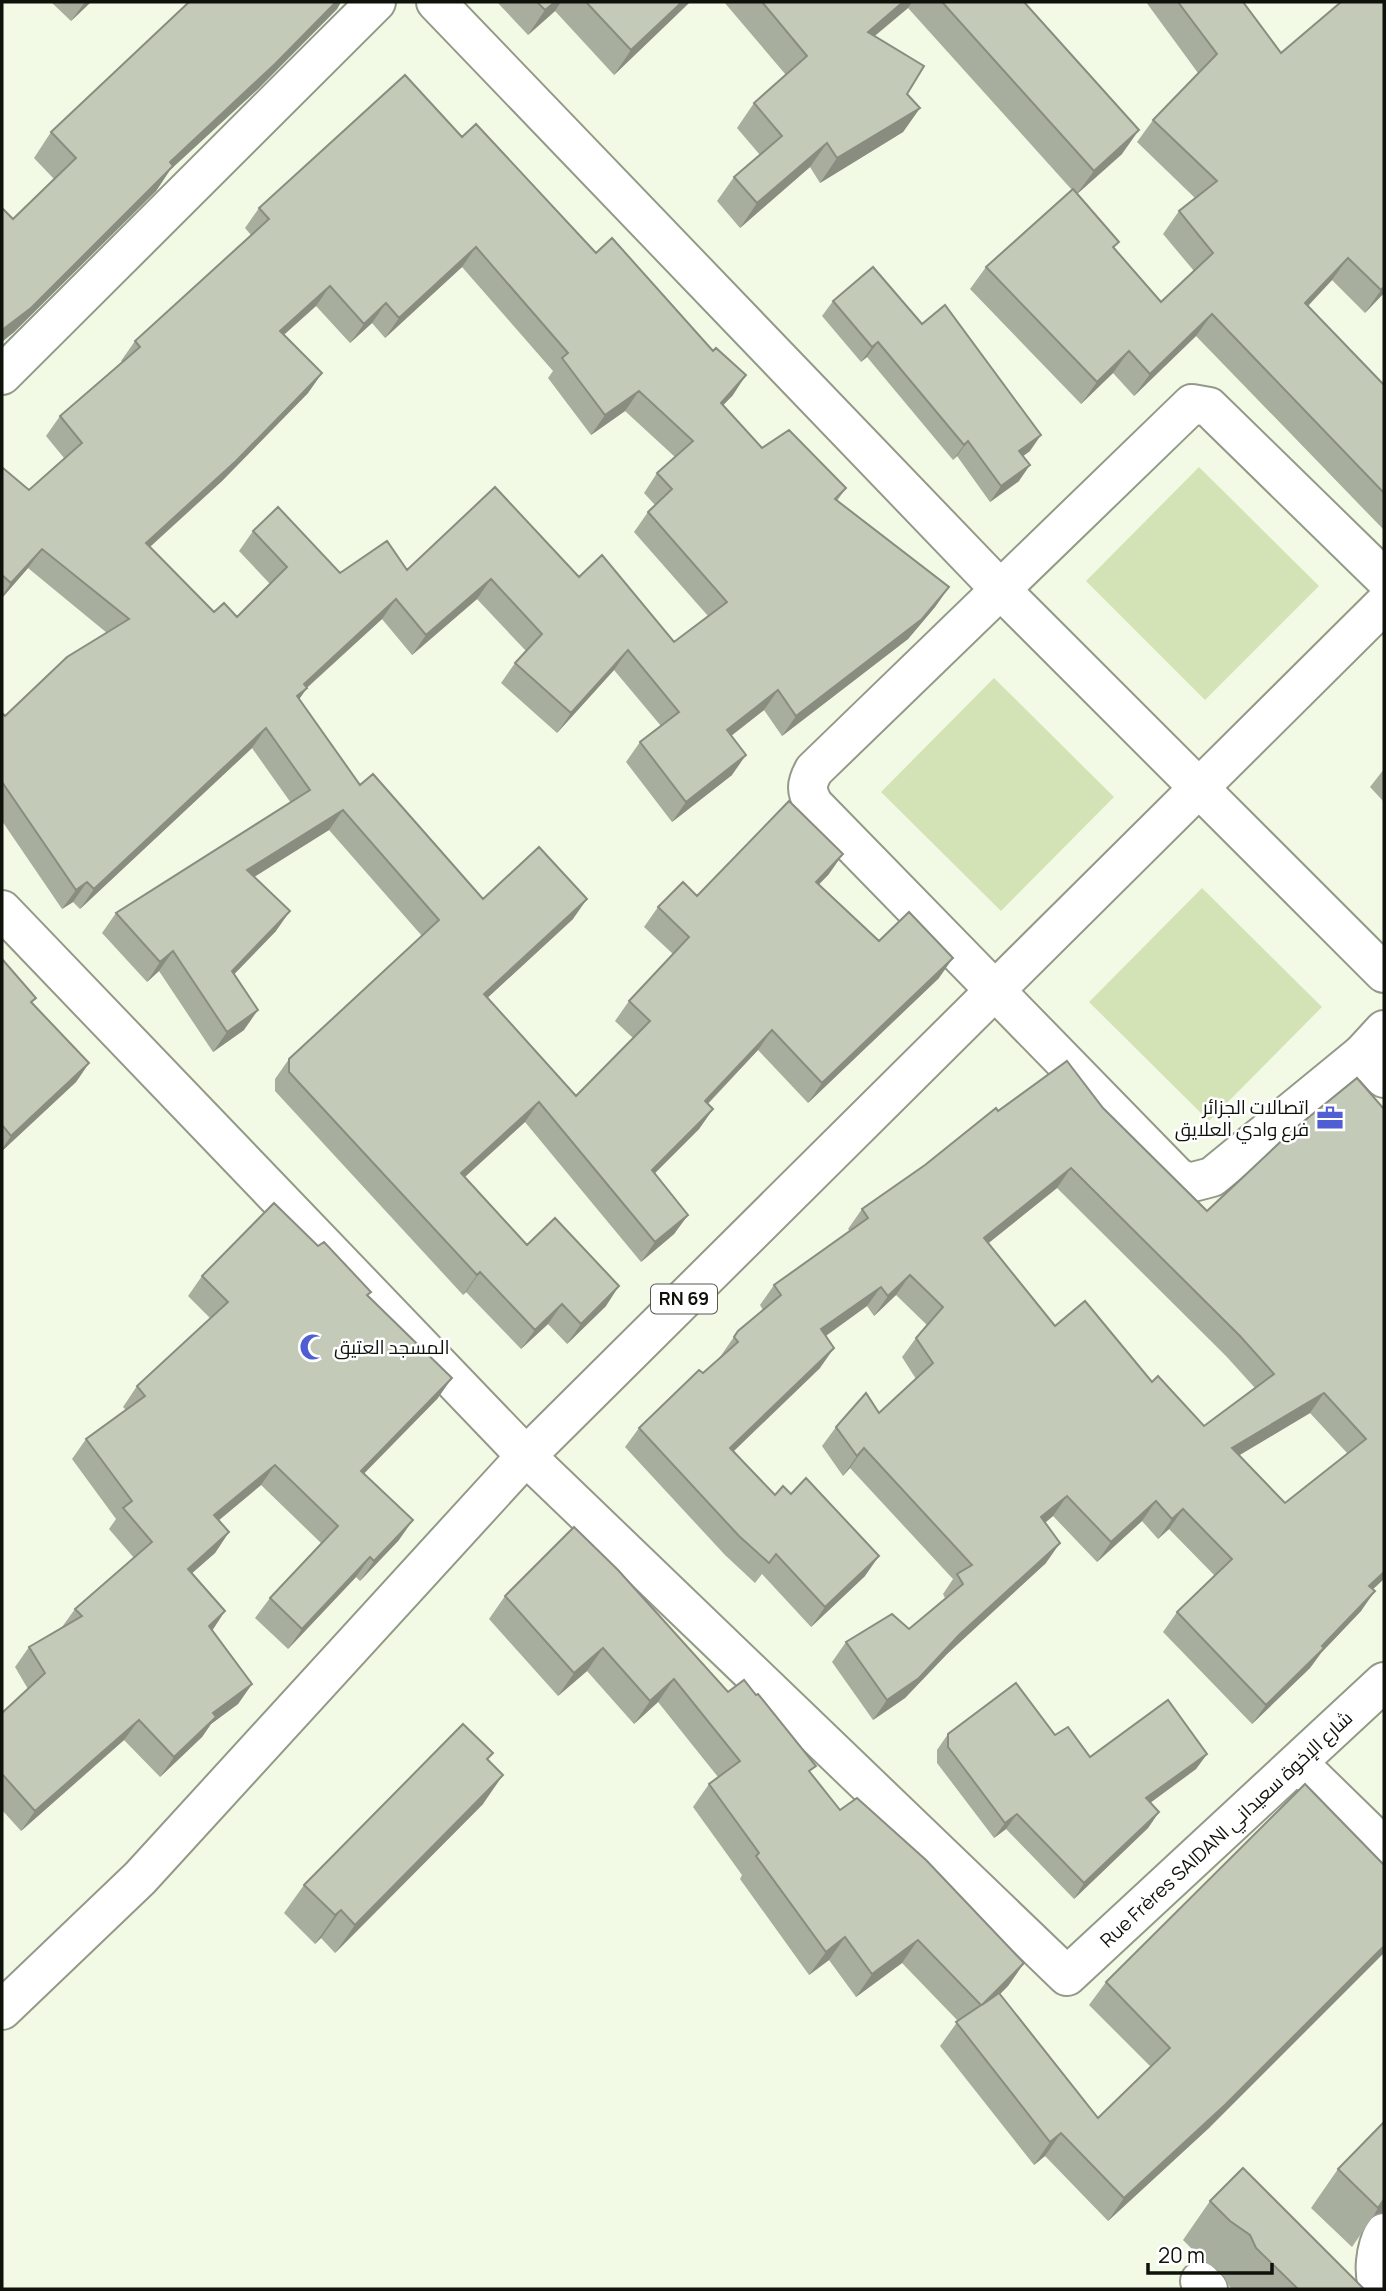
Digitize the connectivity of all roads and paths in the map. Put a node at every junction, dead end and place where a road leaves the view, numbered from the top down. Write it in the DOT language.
graph roads {
  1 [pos="376,2"];
  2 [pos="436,2"];
  3 [pos="2,375"];
  4 [pos="1384,578"];
  5 [pos="999,588"];
  6 [pos="1384,604"];
  7 [pos="1199,788"];
  8 [pos="2,910"];
  9 [pos="1384,974"];
  10 [pos="995,989"];
  11 [pos="1377,1054"];
  12 [pos="526,1456"];
  13 [pos="1384,1682"];
  14 [pos="1299,1763"];
  15 [pos="1384,1847"];
  16 [pos="2,2010"];
  17 [pos="1384,2233"];
  18 [pos="1380,2289"];
  1 -- 3 [label="main road"];
  2 -- 5 [label="main road"];
  4 -- 5 [label="main road"];
  5 -- 7 [label="main road"];
  5 -- 10 [label="main road"];
  6 -- 7 [label="main road, RN 69"];
  7 -- 9 [label="main road"];
  7 -- 10 [label="main road, RN 69"];
  8 -- 12 [label="main road"];
  10 -- 11 [label="main road"];
  10 -- 12 [label="main road, RN 69"];
  12 -- 14 [label="main road, Rue Frères SAIDANI شارع الإخوة سعيداني"];
  12 -- 16 [label="main road, RN 69"];
  13 -- 14 [label="main road, Rue Frères SAIDANI شارع الإخوة سعيداني"];
  14 -- 15 [label="main road"];
  17 -- 18 [label="main road"];
}
